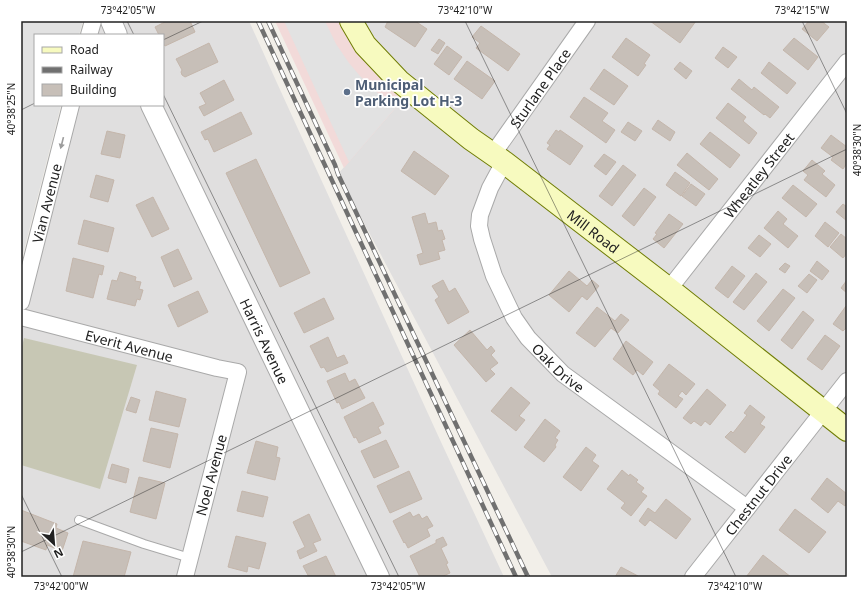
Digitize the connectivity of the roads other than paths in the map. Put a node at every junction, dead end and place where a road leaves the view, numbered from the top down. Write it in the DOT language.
graph roads {
  1 [pos="93,21"];
  2 [pos="111,21"];
  3 [pos="351,21"];
  4 [pos="587,21"];
  5 [pos="89,34"];
  6 [pos="117,34"];
  7 [pos="847,62"];
  8 [pos="71,106"];
  9 [pos="151,106"];
  10 [pos="499,158"];
  11 [pos="669,288"];
  12 [pos="21,302"];
  13 [pos="21,317"];
  14 [pos="238,372"];
  15 [pos="847,381"];
  16 [pos="823,411"];
  17 [pos="847,430"];
  18 [pos="747,508"];
  19 [pos="78,520"];
  20 [pos="190,558"];
  21 [pos="185,577"];
  22 [pos="379,577"];
  23 [pos="693,577"];
  1 -- 5 [label="street"];
  2 -- 6 [label="street"];
  3 -- 10 [label="main road, Mill Road"];
  4 -- 10 [label="street, Sturlane Place"];
  7 -- 11 [label="street, Wheatley Street"];
  8 -- 12 [label="street, Vian Avenue, one-way"];
  9 -- 22 [label="street, Harris Avenue"];
  10 -- 11 [label="main road, Mill Road"];
  10 -- 18 [label="street, Oak Drive"];
  11 -- 16 [label="main road, Mill Road"];
  13 -- 14 [label="street, Everit Avenue"];
  14 -- 20 [label="street, Noel Avenue"];
  15 -- 16 [label="street, Chestnut Drive"];
  16 -- 17 [label="main road, Mill Road"];
  16 -- 18 [label="street, Chestnut Drive"];
  18 -- 23 [label="street, Chestnut Drive"];
  19 -- 20 [label="lane"];
  20 -- 21 [label="street, Noel Avenue"];
}
